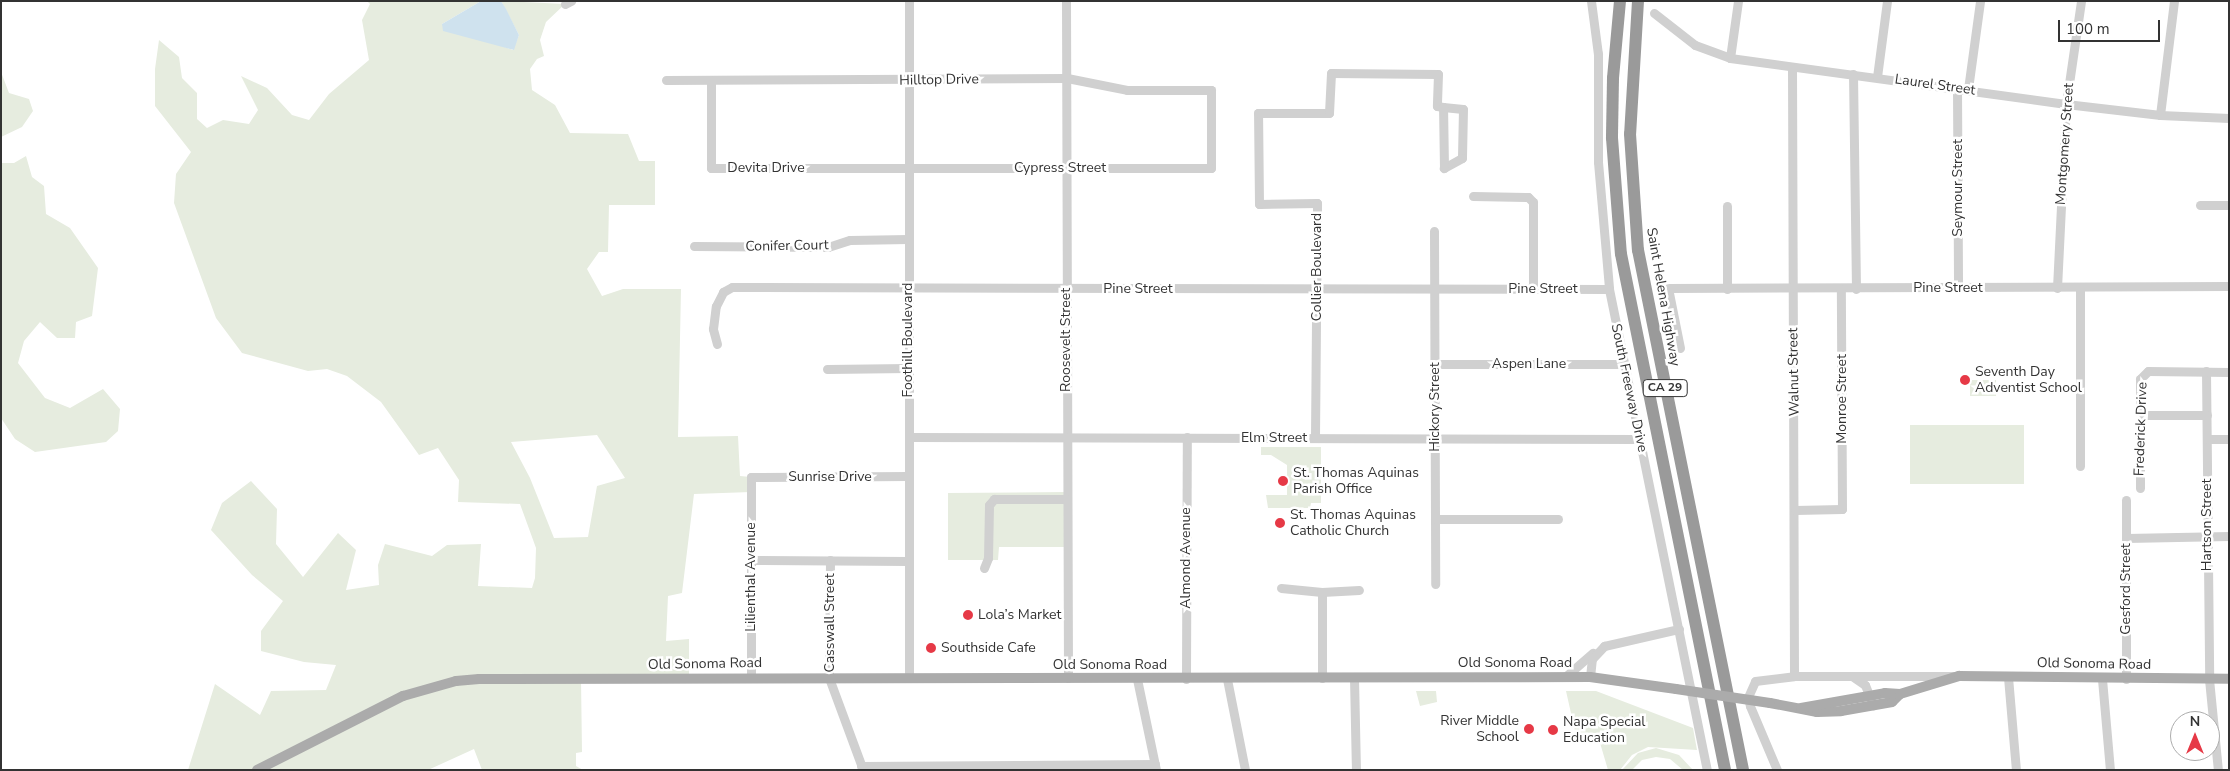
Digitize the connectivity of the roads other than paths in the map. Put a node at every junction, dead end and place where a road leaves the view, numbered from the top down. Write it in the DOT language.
graph roads {
  1 [pos="909,1"];
  2 [pos="1066,1"];
  3 [pos="1590,1"];
  4 [pos="1620,1"];
  5 [pos="1638,1"];
  6 [pos="1738,1"];
  7 [pos="1887,1"];
  8 [pos="1980,1"];
  9 [pos="2081,1"];
  10 [pos="2174,1"];
  11 [pos="1654,13"];
  12 [pos="1730,58"];
  13 [pos="1792,68"];
  14 [pos="1853,74"];
  15 [pos="1877,77"];
  16 [pos="1067,78"];
  17 [pos="666,80"];
  18 [pos="711,80"];
  19 [pos="909,80"];
  20 [pos="1957,88"];
  21 [pos="1968,89"];
  22 [pos="2066,104"];
  23 [pos="1443,106"];
  24 [pos="2160,115"];
  25 [pos="2229,118"];
  26 [pos="1066,168"];
  27 [pos="1211,168"];
  28 [pos="909,169"];
  29 [pos="1473,196"];
  30 [pos="2229,205"];
  31 [pos="1727,206"];
  32 [pos="2200,206"];
  33 [pos="1434,231"];
  34 [pos="908,239"];
  35 [pos="694,246"];
  36 [pos="2229,286"];
  37 [pos="1958,288"];
  38 [pos="2057,288"];
  39 [pos="2080,288"];
  40 [pos="908,289"];
  41 [pos="1066,289"];
  42 [pos="1609,289"];
  43 [pos="1726,289"];
  44 [pos="1841,289"];
  45 [pos="1856,289"];
  46 [pos="1318,290"];
  47 [pos="1435,290"];
  48 [pos="1533,290"];
  49 [pos="1793,290"];
  50 [pos="717,344"];
  51 [pos="1680,348"];
  52 [pos="1435,364"];
  53 [pos="1624,364"];
  54 [pos="908,368"];
  55 [pos="827,369"];
  56 [pos="2206,371"];
  57 [pos="2229,372"];
  58 [pos="2140,415"];
  59 [pos="2206,415"];
  60 [pos="909,437"];
  61 [pos="1067,437"];
  62 [pos="1187,437"];
  63 [pos="1316,437"];
  64 [pos="1435,439"];
  65 [pos="2229,439"];
  66 [pos="1640,440"];
  67 [pos="2207,440"];
  68 [pos="2080,466"];
  69 [pos="908,476"];
  70 [pos="751,477"];
  71 [pos="2140,488"];
  72 [pos="1067,499"];
  73 [pos="2126,500"];
  74 [pos="1795,510"];
  75 [pos="1435,519"];
  76 [pos="1558,519"];
  77 [pos="2208,536"];
  78 [pos="2229,536"];
  79 [pos="2126,538"];
  80 [pos="752,560"];
  81 [pos="830,560"];
  82 [pos="908,561"];
  83 [pos="984,568"];
  84 [pos="1436,584"];
  85 [pos="1281,588"];
  86 [pos="1359,590"];
  87 [pos="1322,592"];
  88 [pos="1679,629"];
  89 [pos="1597,650"];
  90 [pos="1794,676"];
  91 [pos="1852,676"];
  92 [pos="1959,676"];
  93 [pos="752,677"];
  94 [pos="1354,677"];
  95 [pos="1565,677"];
  96 [pos="1590,677"];
  97 [pos="2008,677"];
  98 [pos="829,678"];
  99 [pos="908,678"];
  100 [pos="1068,678"];
  101 [pos="1322,678"];
  102 [pos="1137,679"];
  103 [pos="1186,679"];
  104 [pos="1227,679"];
  105 [pos="2102,679"];
  106 [pos="2126,679"];
  107 [pos="2209,679"];
  108 [pos="2229,679"];
  109 [pos="1872,701"];
  110 [pos="1155,767"];
  111 [pos="862,768"];
  112 [pos="257,770"];
  113 [pos="1245,770"];
  114 [pos="1356,770"];
  115 [pos="1708,770"];
  116 [pos="1725,770"];
  117 [pos="1743,770"];
  118 [pos="1777,770"];
  119 [pos="2016,770"];
  120 [pos="2110,770"];
  121 [pos="2218,770"];
  1 -- 19 [label="street, Foothill Boulevard"];
  2 -- 16 [label="street, Roosevelt Street"];
  3 -- 42 [label="street, South Freeway Drive"];
  4 -- 116 [label="highway, CA 29"];
  5 -- 117 [label="highway, Saint Helena Highway / CA 29"];
  6 -- 12 [label="street"];
  7 -- 15 [label="street"];
  8 -- 21 [label="street"];
  9 -- 22 [label="street, Montgomery Street"];
  10 -- 24 [label="street"];
  11 -- 12 [label="street, Laurel Street"];
  12 -- 13 [label="street, Laurel Street"];
  13 -- 14 [label="street, Laurel Street"];
  13 -- 49 [label="street, Walnut Street"];
  14 -- 15 [label="street, Laurel Street"];
  14 -- 45 [label="street"];
  15 -- 20 [label="street, Laurel Street"];
  16 -- 19 [label="street, Hilltop Drive"];
  16 -- 26 [label="street, Roosevelt Street"];
  16 -- 27 [label="street, Hilltop Drive"];
  17 -- 18 [label="street, Hilltop Drive"];
  18 -- 19 [label="street, Hilltop Drive"];
  18 -- 28 [label="street, Devita Drive"];
  19 -- 28 [label="street, Foothill Boulevard"];
  20 -- 21 [label="street, Laurel Street"];
  20 -- 37 [label="street, Seymour Street"];
  21 -- 22 [label="street, Laurel Street"];
  22 -- 24 [label="street, Laurel Street"];
  22 -- 38 [label="street, Montgomery Street"];
  23 -- 23 [label="street, Collier Boulevard"];
  23 -- 46 [label="street, Collier Boulevard"];
  24 -- 25 [label="street, Laurel Street"];
  26 -- 27 [label="street, Cypress Street"];
  26 -- 28 [label="street, Cypress Street"];
  26 -- 41 [label="street, Roosevelt Street"];
  28 -- 34 [label="street, Foothill Boulevard"];
  29 -- 48 [label="street"];
  30 -- 32 [label="street"];
  31 -- 43 [label="street"];
  33 -- 47 [label="street, Hickory Street"];
  34 -- 35 [label="street, Conifer Court"];
  34 -- 40 [label="street, Foothill Boulevard"];
  36 -- 39 [label="street, Pine Street"];
  37 -- 38 [label="street, Pine Street"];
  37 -- 45 [label="street, Pine Street"];
  38 -- 39 [label="street, Pine Street"];
  39 -- 68 [label="street"];
  40 -- 41 [label="street, Pine Street"];
  40 -- 50 [label="street, Pine Street"];
  40 -- 54 [label="street, Foothill Boulevard"];
  41 -- 46 [label="street, Pine Street"];
  41 -- 61 [label="street, Roosevelt Street"];
  42 -- 48 [label="street, Pine Street"];
  42 -- 53 [label="street, South Freeway Drive"];
  43 -- 49 [label="street, Pine Street"];
  43 -- 51 [label="street, Pine Street"];
  44 -- 45 [label="street, Pine Street"];
  44 -- 49 [label="street, Pine Street"];
  44 -- 74 [label="street, Monroe Street"];
  46 -- 47 [label="street, Pine Street"];
  46 -- 63 [label="street, Collier Boulevard"];
  47 -- 48 [label="street, Pine Street"];
  47 -- 52 [label="street, Hickory Street"];
  49 -- 74 [label="street, Walnut Street"];
  52 -- 53 [label="street, Aspen Lane"];
  52 -- 64 [label="street, Hickory Street"];
  53 -- 66 [label="street, South Freeway Drive"];
  54 -- 55 [label="street"];
  54 -- 60 [label="street, Foothill Boulevard"];
  56 -- 57 [label="street, Frederick Drive"];
  56 -- 58 [label="street, Frederick Drive"];
  56 -- 59 [label="street, Hartson Street"];
  58 -- 59 [label="street"];
  58 -- 71 [label="street, Frederick Drive"];
  59 -- 67 [label="street, Hartson Street"];
  60 -- 61 [label="street, Elm Street"];
  60 -- 69 [label="street, Foothill Boulevard"];
  61 -- 62 [label="street, Elm Street"];
  61 -- 72 [label="street, Roosevelt Street"];
  62 -- 63 [label="street, Elm Street"];
  62 -- 103 [label="street, Almond Avenue"];
  63 -- 64 [label="street, Elm Street"];
  64 -- 66 [label="street, Elm Street"];
  64 -- 75 [label="street, Hickory Street"];
  65 -- 67 [label="street"];
  66 -- 88 [label="street, South Freeway Drive"];
  67 -- 77 [label="street, Hartson Street"];
  69 -- 70 [label="street, Sunrise Drive"];
  69 -- 82 [label="street, Foothill Boulevard"];
  70 -- 80 [label="street, Lilienthal Avenue"];
  72 -- 83 [label="street"];
  72 -- 100 [label="street, Roosevelt Street"];
  73 -- 79 [label="street, Gesford Street"];
  74 -- 90 [label="street, Walnut Street"];
  75 -- 76 [label="street"];
  75 -- 84 [label="street, Hickory Street"];
  77 -- 78 [label="street"];
  77 -- 79 [label="street"];
  77 -- 107 [label="street, Hartson Street"];
  79 -- 106 [label="street, Gesford Street"];
  80 -- 81 [label="street"];
  80 -- 93 [label="street, Lilienthal Avenue"];
  81 -- 82 [label="street"];
  81 -- 98 [label="street, Casswall Street"];
  82 -- 99 [label="street, Foothill Boulevard"];
  85 -- 87 [label="street"];
  86 -- 87 [label="street"];
  87 -- 101 [label="street"];
  88 -- 89 [label="street"];
  88 -- 115 [label="street, South Freeway Drive"];
  89 -- 95 [label="street"];
  89 -- 96 [label="street"];
  90 -- 91 [label="street, Old Sonoma Road"];
  90 -- 118 [label="street, Old Sonoma Road"];
  91 -- 92 [label="street, Old Sonoma Road"];
  91 -- 109 [label="street"];
  92 -- 97 [label="main road, Old Sonoma Road"];
  92 -- 109 [label="main road, Old Sonoma Road"];
  93 -- 98 [label="main road, Old Sonoma Road"];
  93 -- 112 [label="main road, Old Sonoma Road"];
  94 -- 95 [label="main road, Old Sonoma Road"];
  94 -- 101 [label="main road, Old Sonoma Road"];
  94 -- 114 [label="street"];
  95 -- 96 [label="main road, Old Sonoma Road"];
  96 -- 109 [label="main road, Old Sonoma Road, bridge"];
  97 -- 105 [label="main road, Old Sonoma Road"];
  97 -- 119 [label="street"];
  98 -- 99 [label="main road, Old Sonoma Road"];
  98 -- 111 [label="street, Casswall Street"];
  99 -- 100 [label="main road, Old Sonoma Road"];
  100 -- 102 [label="main road, Old Sonoma Road"];
  101 -- 104 [label="main road, Old Sonoma Road"];
  102 -- 103 [label="main road, Old Sonoma Road"];
  102 -- 110 [label="street"];
  103 -- 104 [label="main road, Old Sonoma Road"];
  104 -- 113 [label="street"];
  105 -- 106 [label="main road, Old Sonoma Road"];
  105 -- 120 [label="street"];
  106 -- 107 [label="main road, Old Sonoma Road"];
  107 -- 108 [label="main road, Old Sonoma Road"];
  107 -- 121 [label="street, Hartson Street"];
  110 -- 111 [label="street"];
}
